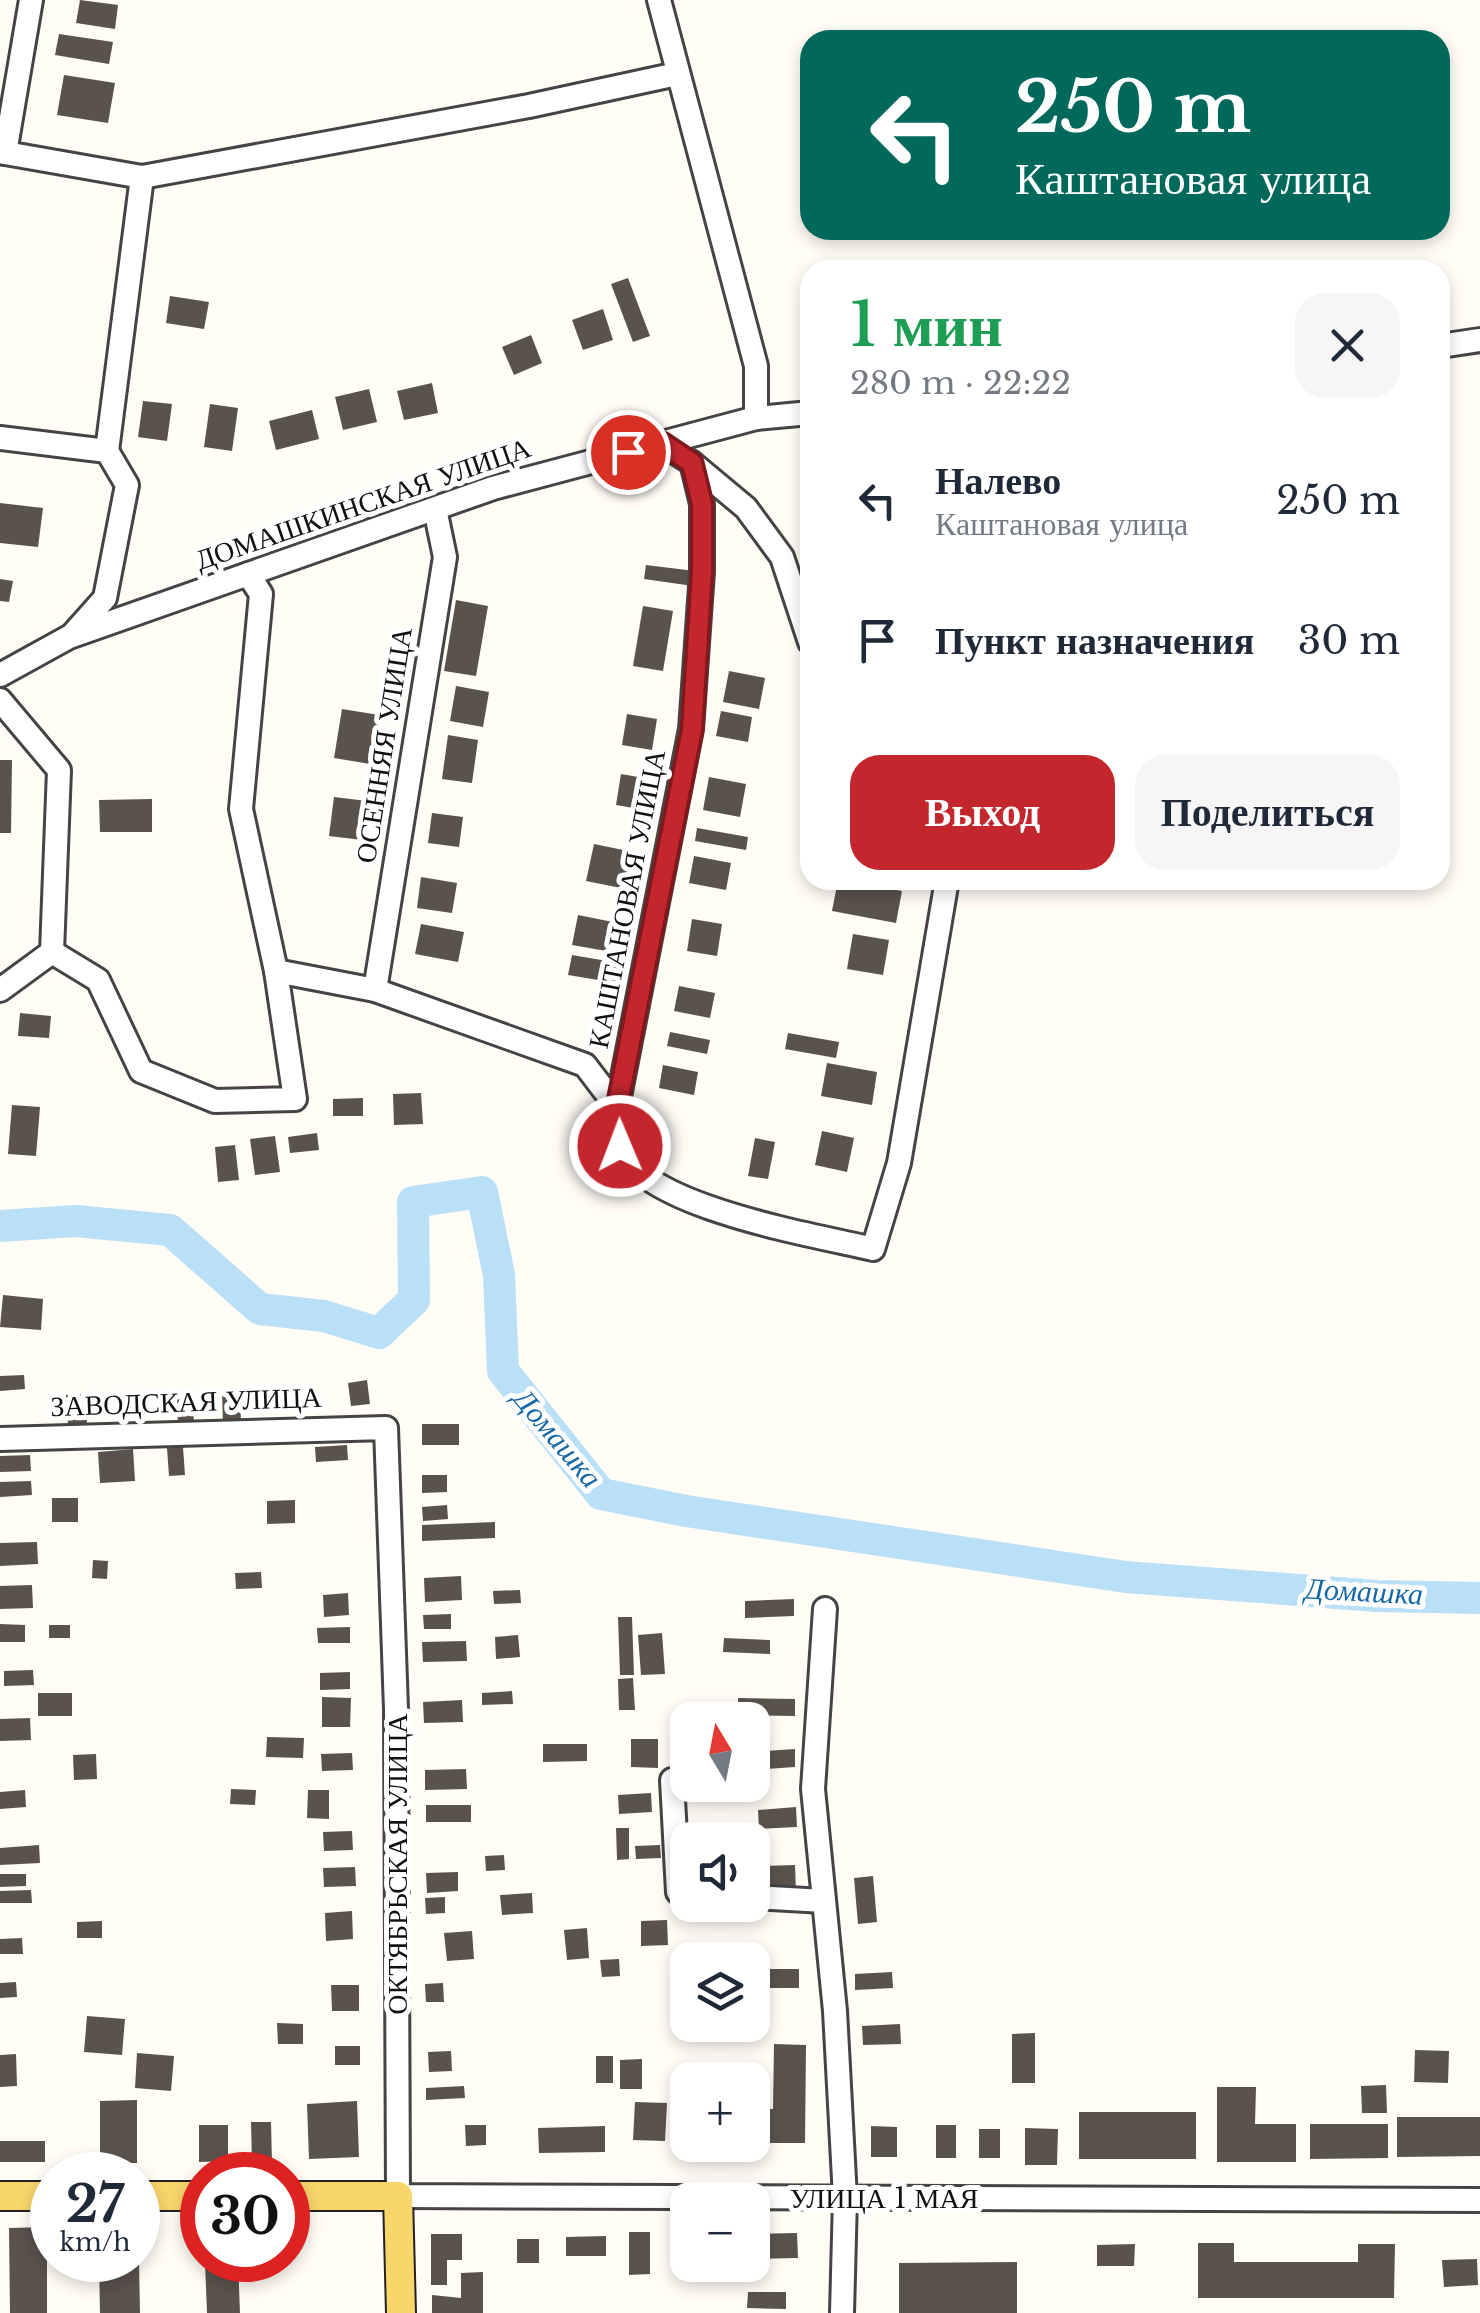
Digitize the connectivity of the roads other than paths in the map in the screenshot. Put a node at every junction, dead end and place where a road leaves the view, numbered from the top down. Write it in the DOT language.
graph roads {
  1 [pos="31,0"];
  2 [pos="659,0"];
  3 [pos="676,74"];
  4 [pos="2,152"];
  5 [pos="142,177"];
  6 [pos="1480,340"];
  7 [pos="1450,344"];
  8 [pos="800,414"];
  9 [pos="756,418"];
  10 [pos="0,438"];
  11 [pos="662,443"];
  12 [pos="107,451"];
  13 [pos="692,463"];
  14 [pos="435,509"];
  15 [pos="248,574"];
  16 [pos="800,612"];
  17 [pos="69,637"];
  18 [pos="0,676"];
  19 [pos="0,700"];
  20 [pos="945,890"];
  21 [pos="52,952"];
  22 [pos="276,971"];
  23 [pos="0,990"];
  24 [pos="375,990"];
  25 [pos="617,1107"];
  26 [pos="374,1426"];
  27 [pos="0,1439"];
  28 [pos="825,1609"];
  29 [pos="770,1897"];
  30 [pos="824,1901"];
  31 [pos="0,2196"];
  32 [pos="30,2196"];
  33 [pos="310,2196"];
  34 [pos="398,2196"];
  35 [pos="845,2198"];
  36 [pos="1480,2200"];
  37 [pos="401,2313"];
  38 [pos="842,2313"];
  1 -- 4 [label="street"];
  2 -- 3 [label="street"];
  3 -- 5 [label="street"];
  3 -- 9 [label="street"];
  4 -- 5 [label="street"];
  5 -- 12 [label="street"];
  6 -- 7 [label="street"];
  8 -- 9 [label="street, ДОМАШКИНСКАЯ УЛИЦА"];
  9 -- 11 [label="street, ДОМАШКИНСКАЯ УЛИЦА"];
  10 -- 12 [label="street"];
  11 -- 13 [label="street"];
  11 -- 14 [label="street, ДОМАШКИНСКАЯ УЛИЦА"];
  12 -- 17 [label="street"];
  13 -- 16 [label="street"];
  13 -- 25 [label="street, КАШТАНОВАЯ УЛИЦА"];
  14 -- 15 [label="street, ДОМАШКИНСКАЯ УЛИЦА"];
  14 -- 24 [label="street, ОСЕННЯЯ УЛИЦА"];
  15 -- 17 [label="street, ДОМАШКИНСКАЯ УЛИЦА"];
  15 -- 22 [label="street"];
  17 -- 18 [label="street, ДОМАШКИНСКАЯ УЛИЦА"];
  19 -- 21 [label="street"];
  20 -- 25 [label="street, КАШТАНОВАЯ УЛИЦА"];
  21 -- 22 [label="street"];
  21 -- 23 [label="street"];
  22 -- 24 [label="street"];
  24 -- 25 [label="street"];
  26 -- 27 [label="street, ЗАВОДСКАЯ УЛИЦА"];
  26 -- 34 [label="street, ОКТЯБРЬСКАЯ УЛИЦА"];
  28 -- 30 [label="street"];
  29 -- 30 [label="street"];
  30 -- 35 [label="street"];
  31 -- 32 [label="main road"];
  33 -- 34 [label="main road, УЛИЦА 1 МАЯ"];
  34 -- 35 [label="street, УЛИЦА 1 МАЯ"];
  34 -- 37 [label="main road, ОКТЯБРЬСКАЯ УЛИЦА"];
  35 -- 36 [label="street, УЛИЦА 1 МАЯ"];
  35 -- 38 [label="street"];
}
